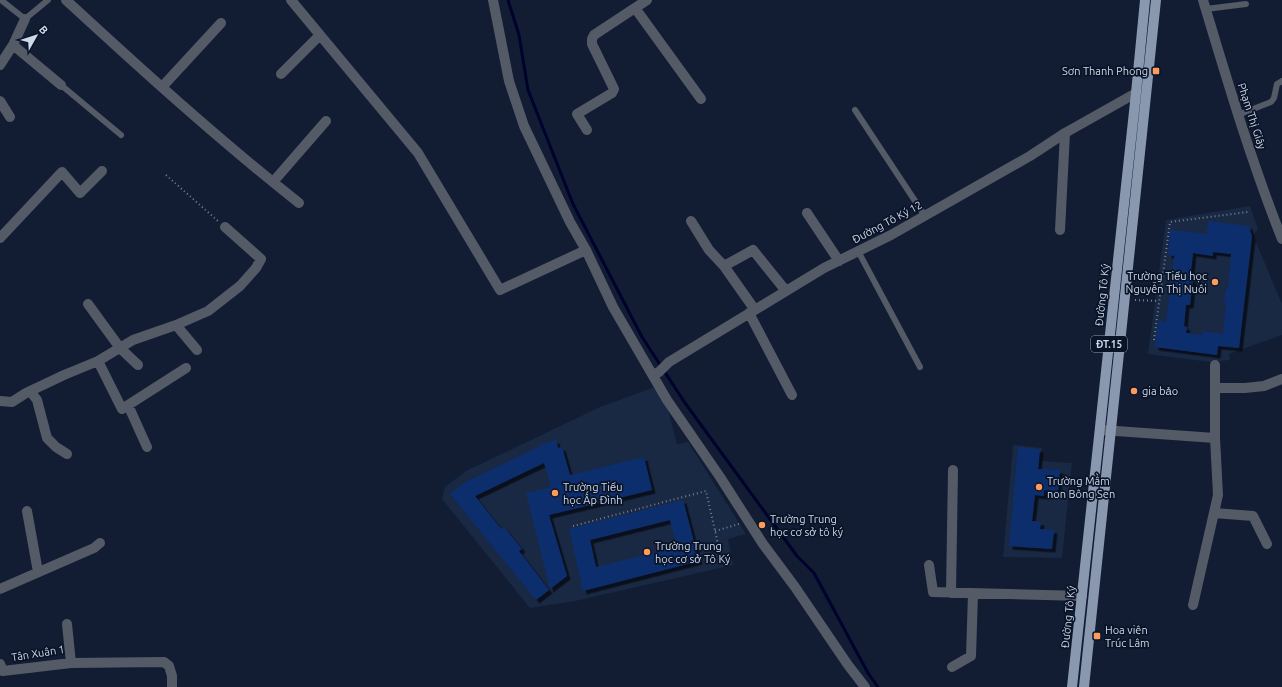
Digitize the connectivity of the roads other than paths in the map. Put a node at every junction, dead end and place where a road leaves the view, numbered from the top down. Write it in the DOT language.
graph roads {
  1 [pos="1,0"];
  2 [pos="48,0"];
  3 [pos="66,0"];
  4 [pos="291,0"];
  5 [pos="493,0"];
  6 [pos="647,0"];
  7 [pos="1145,0"];
  8 [pos="1156,0"];
  9 [pos="1205,4"];
  10 [pos="1246,4"];
  11 [pos="635,8"];
  12 [pos="25,19"];
  13 [pos="221,23"];
  14 [pos="320,35"];
  15 [pos="13,45"];
  16 [pos="0,65"];
  17 [pos="281,74"];
  18 [pos="1282,81"];
  19 [pos="60,85"];
  20 [pos="162,86"];
  21 [pos="1136,94"];
  22 [pos="701,99"];
  23 [pos="0,101"];
  24 [pos="855,110"];
  25 [pos="1238,115"];
  26 [pos="10,117"];
  27 [pos="326,121"];
  28 [pos="587,130"];
  29 [pos="1064,133"];
  30 [pos="121,135"];
  31 [pos="102,171"];
  32 [pos="273,182"];
  33 [pos="299,203"];
  34 [pos="807,213"];
  35 [pos="924,216"];
  36 [pos="691,221"];
  37 [pos="225,227"];
  38 [pos="1060,230"];
  39 [pos="0,238"];
  40 [pos="1282,239"];
  41 [pos="586,250"];
  42 [pos="858,251"];
  43 [pos="839,260"];
  44 [pos="724,266"];
  45 [pos="786,291"];
  46 [pos="88,304"];
  47 [pos="752,311"];
  48 [pos="176,325"];
  49 [pos="120,348"];
  50 [pos="197,350"];
  51 [pos="98,362"];
  52 [pos="138,365"];
  53 [pos="1215,365"];
  54 [pos="920,367"];
  55 [pos="186,368"];
  56 [pos="656,374"];
  57 [pos="1282,379"];
  58 [pos="1215,388"];
  59 [pos="30,391"];
  60 [pos="792,395"];
  61 [pos="0,401"];
  62 [pos="128,405"];
  63 [pos="1100,430"];
  64 [pos="1111,431"];
  65 [pos="1215,438"];
  66 [pos="147,447"];
  67 [pos="67,454"];
  68 [pos="953,470"];
  69 [pos="27,510"];
  70 [pos="1214,513"];
  71 [pos="100,543"];
  72 [pos="1267,544"];
  73 [pos="929,564"];
  74 [pos="38,572"];
  75 [pos="0,590"];
  76 [pos="951,593"];
  77 [pos="973,594"];
  78 [pos="1082,596"];
  79 [pos="1193,605"];
  80 [pos="67,624"];
  81 [pos="71,663"];
  82 [pos="0,664"];
  83 [pos="952,667"];
  84 [pos="172,687"];
  85 [pos="865,687"];
  86 [pos="1072,687"];
  87 [pos="1084,687"];
  1 -- 12 [label="lane"];
  2 -- 12 [label="lane"];
  3 -- 20 [label="street"];
  4 -- 14 [label="street"];
  5 -- 41 [label="street"];
  6 -- 11 [label="street"];
  7 -- 21 [label="main road, Đường Tô Ký / ĐT.15"];
  8 -- 64 [label="main road, Đường Tô Ký / ĐT.15"];
  9 -- 10 [label="lane"];
  9 -- 25 [label="street, Phạm Thị Giây"];
  11 -- 22 [label="street"];
  11 -- 28 [label="street"];
  12 -- 15 [label="street"];
  13 -- 20 [label="street"];
  14 -- 17 [label="street"];
  14 -- 41 [label="street"];
  15 -- 16 [label="street"];
  15 -- 19 [label="street"];
  18 -- 25 [label="lane"];
  19 -- 30 [label="lane"];
  20 -- 32 [label="street"];
  21 -- 29 [label="street, Đường Tô Ký 12"];
  21 -- 63 [label="main road, Đường Tô Ký / ĐT.15"];
  23 -- 26 [label="street"];
  24 -- 35 [label="lane"];
  25 -- 40 [label="street, Phạm Thị Giây"];
  27 -- 32 [label="street"];
  29 -- 35 [label="street, Đường Tô Ký 12"];
  29 -- 38 [label="street"];
  31 -- 39 [label="street"];
  32 -- 33 [label="street"];
  34 -- 43 [label="street"];
  35 -- 42 [label="street, Đường Tô Ký 12"];
  36 -- 44 [label="street"];
  37 -- 48 [label="street"];
  41 -- 56 [label="street"];
  42 -- 43 [label="street, Đường Tô Ký 12"];
  42 -- 54 [label="lane"];
  43 -- 45 [label="street, Đường Tô Ký 12"];
  44 -- 45 [label="street"];
  44 -- 47 [label="street"];
  45 -- 47 [label="street, Đường Tô Ký 12"];
  46 -- 49 [label="street"];
  47 -- 56 [label="street, Đường Tô Ký 12"];
  47 -- 60 [label="street"];
  48 -- 49 [label="street"];
  48 -- 50 [label="street"];
  49 -- 51 [label="street"];
  49 -- 52 [label="street"];
  51 -- 59 [label="street"];
  51 -- 62 [label="street"];
  53 -- 58 [label="street"];
  55 -- 62 [label="street"];
  56 -- 85 [label="street"];
  57 -- 58 [label="street"];
  58 -- 65 [label="street"];
  59 -- 61 [label="street"];
  59 -- 67 [label="street"];
  62 -- 66 [label="street"];
  63 -- 64 [label="street"];
  63 -- 78 [label="main road, Đường Tô Ký / ĐT.15"];
  64 -- 65 [label="street"];
  64 -- 87 [label="main road, Đường Tô Ký / ĐT.15"];
  65 -- 70 [label="street"];
  68 -- 76 [label="street"];
  69 -- 74 [label="street"];
  70 -- 72 [label="street"];
  70 -- 79 [label="street"];
  71 -- 74 [label="street"];
  73 -- 76 [label="street"];
  74 -- 75 [label="street"];
  76 -- 77 [label="street"];
  77 -- 78 [label="street"];
  77 -- 83 [label="street"];
  78 -- 86 [label="main road, Đường Tô Ký / ĐT.15"];
  80 -- 81 [label="street, Tân Xuân 1"];
  81 -- 82 [label="street, Tân Xuân 1"];
  81 -- 84 [label="street"];
}
